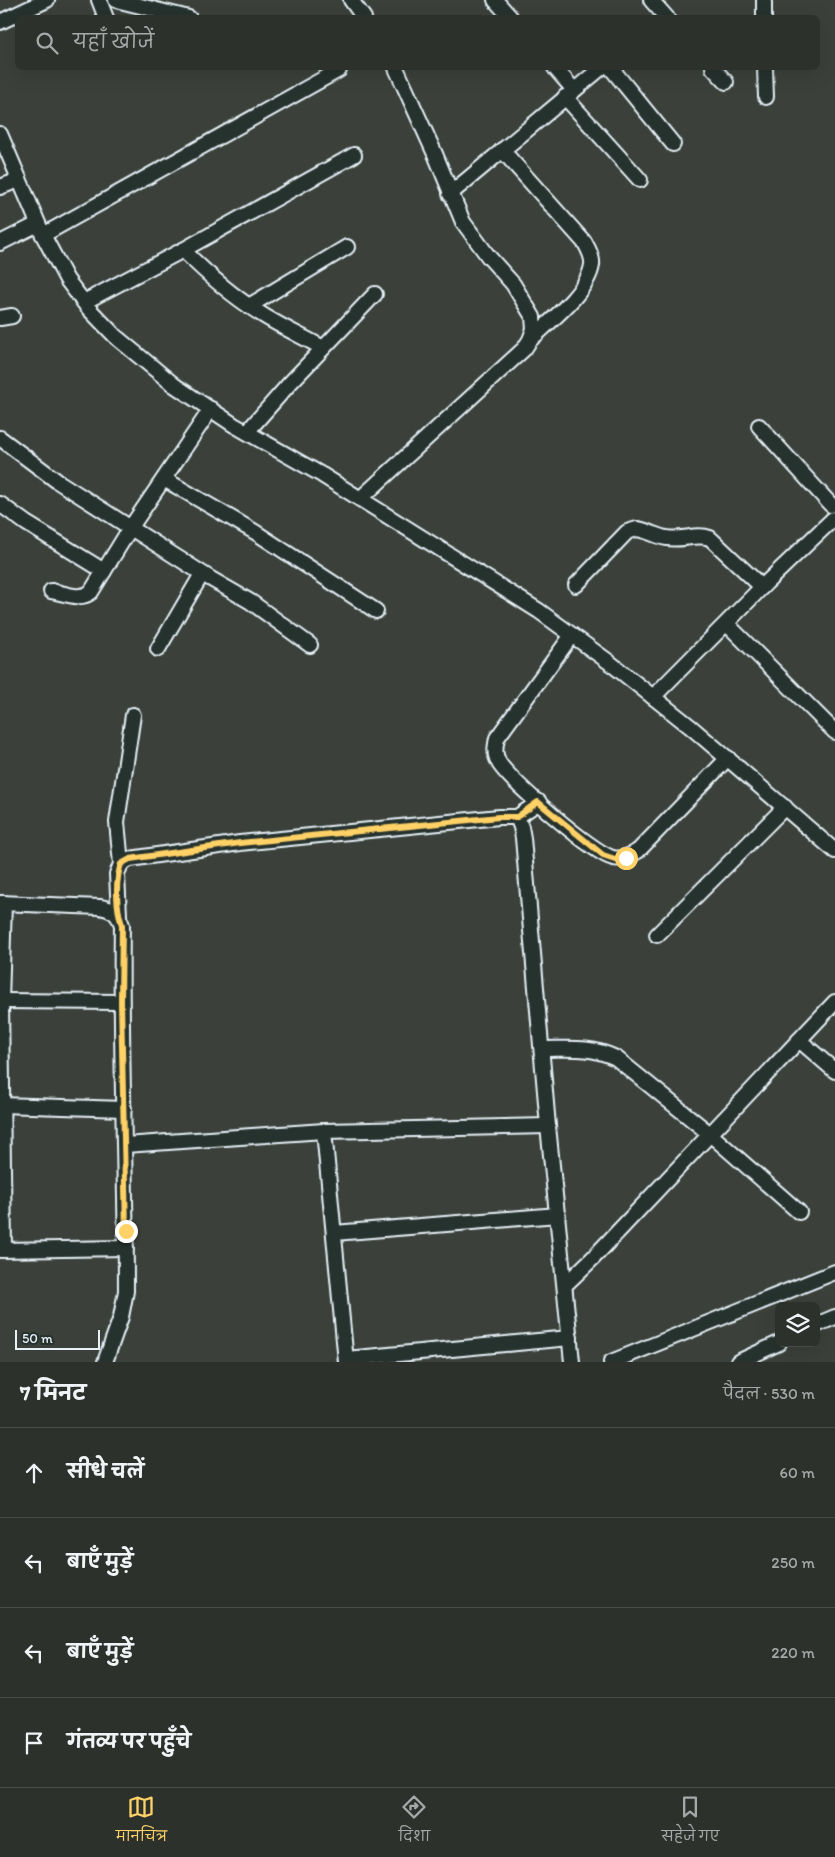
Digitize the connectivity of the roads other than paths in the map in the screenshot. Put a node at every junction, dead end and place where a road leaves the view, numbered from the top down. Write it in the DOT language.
graph roads {
  1 [pos="46,0"];
  2 [pos="100,0"];
  3 [pos="116,0"];
  4 [pos="351,0"];
  5 [pos="495,0"];
  6 [pos="764,0"];
  7 [pos="105,15"];
  8 [pos="177,15"];
  9 [pos="362,15"];
  10 [pos="508,15"];
  11 [pos="764,15"];
  12 [pos="0,22"];
  13 [pos="339,70"];
  14 [pos="397,70"];
  15 [pos="556,70"];
  16 [pos="599,70"];
  17 [pos="613,70"];
  18 [pos="715,70"];
  19 [pos="765,70"];
  20 [pos="726,82"];
  21 [pos="570,94"];
  22 [pos="766,96"];
  23 [pos="2,143"];
  24 [pos="673,144"];
  25 [pos="502,150"];
  26 [pos="354,155"];
  27 [pos="19,180"];
  28 [pos="640,180"];
  29 [pos="0,187"];
  30 [pos="450,194"];
  31 [pos="40,229"];
  32 [pos="0,243"];
  33 [pos="347,246"];
  34 [pos="183,250"];
  35 [pos="375,294"];
  36 [pos="84,302"];
  37 [pos="249,306"];
  38 [pos="530,340"];
  39 [pos="323,348"];
  40 [pos="211,410"];
  41 [pos="759,426"];
  42 [pos="247,432"];
  43 [pos="0,438"];
  44 [pos="164,479"];
  45 [pos="360,499"];
  46 [pos="0,504"];
  47 [pos="834,512"];
  48 [pos="131,527"];
  49 [pos="104,571"];
  50 [pos="202,574"];
  51 [pos="576,585"];
  52 [pos="762,587"];
  53 [pos="51,591"];
  54 [pos="376,611"];
  55 [pos="728,624"];
  56 [pos="572,635"];
  57 [pos="310,645"];
  58 [pos="158,649"];
  59 [pos="653,696"];
  60 [pos="133,715"];
  61 [pos="835,732"];
  62 [pos="728,758"];
  63 [pos="538,802"];
  64 [pos="785,807"];
  65 [pos="517,817"];
  66 [pos="835,851"];
  67 [pos="121,864"];
  68 [pos="2,903"];
  69 [pos="119,915"];
  70 [pos="657,935"];
  71 [pos="0,1001"];
  72 [pos="121,1002"];
  73 [pos="835,1002"];
  74 [pos="799,1040"];
  75 [pos="542,1049"];
  76 [pos="835,1072"];
  77 [pos="1,1106"];
  78 [pos="124,1110"];
  79 [pos="548,1126"];
  80 [pos="324,1131"];
  81 [pos="710,1134"];
  82 [pos="125,1145"];
  83 [pos="1,1198"];
  84 [pos="799,1212"];
  85 [pos="558,1215"];
  86 [pos="334,1233"];
  87 [pos="126,1248"];
  88 [pos="2,1250"];
  89 [pos="835,1272"];
  90 [pos="565,1285"];
  91 [pos="835,1317"];
  92 [pos="820,1323"];
  93 [pos="570,1338"];
  94 [pos="775,1345"];
  95 [pos="346,1360"];
  96 [pos="104,1362"];
  97 [pos="572,1362"];
  98 [pos="611,1362"];
  99 [pos="738,1362"];
  1 -- 12 [label="street"];
  2 -- 7 [label="street"];
  3 -- 8 [label="street"];
  4 -- 9 [label="street"];
  5 -- 10 [label="street"];
  6 -- 11 [label="street"];
  13 -- 31 [label="street"];
  14 -- 30 [label="street"];
  15 -- 21 [label="street"];
  16 -- 21 [label="street"];
  17 -- 24 [label="street"];
  18 -- 20 [label="street"];
  19 -- 22 [label="street"];
  21 -- 25 [label="street"];
  21 -- 28 [label="street"];
  23 -- 27 [label="street"];
  25 -- 30 [label="street"];
  25 -- 38 [label="street"];
  26 -- 34 [label="street"];
  27 -- 29 [label="street"];
  27 -- 31 [label="street"];
  30 -- 38 [label="street"];
  31 -- 32 [label="street"];
  31 -- 36 [label="street"];
  33 -- 37 [label="street"];
  34 -- 36 [label="street"];
  34 -- 37 [label="street"];
  35 -- 39 [label="street"];
  36 -- 40 [label="street"];
  37 -- 39 [label="street"];
  38 -- 45 [label="street"];
  39 -- 42 [label="street"];
  40 -- 42 [label="street"];
  40 -- 44 [label="street"];
  41 -- 47 [label="street"];
  42 -- 45 [label="street"];
  43 -- 48 [label="street"];
  44 -- 48 [label="street"];
  44 -- 54 [label="street"];
  45 -- 56 [label="street"];
  46 -- 49 [label="street"];
  47 -- 52 [label="street"];
  48 -- 49 [label="street"];
  48 -- 50 [label="street"];
  49 -- 53 [label="street"];
  50 -- 57 [label="street"];
  50 -- 58 [label="street"];
  51 -- 52 [label="street"];
  52 -- 55 [label="street"];
  55 -- 59 [label="street"];
  55 -- 61 [label="street"];
  56 -- 59 [label="street"];
  56 -- 63 [label="street"];
  59 -- 62 [label="street"];
  60 -- 67 [label="street"];
  62 -- 63 [label="street"];
  62 -- 64 [label="street"];
  63 -- 65 [label="street"];
  64 -- 66 [label="street"];
  64 -- 70 [label="street"];
  65 -- 67 [label="street"];
  65 -- 75 [label="street"];
  67 -- 69 [label="street"];
  68 -- 69 [label="street"];
  68 -- 71 [label="street"];
  69 -- 72 [label="street"];
  71 -- 72 [label="street"];
  71 -- 77 [label="street"];
  72 -- 78 [label="street"];
  73 -- 74 [label="street"];
  74 -- 76 [label="street"];
  74 -- 81 [label="street"];
  75 -- 79 [label="street"];
  75 -- 81 [label="street"];
  77 -- 78 [label="street"];
  77 -- 83 [label="street"];
  78 -- 82 [label="street"];
  79 -- 80 [label="street"];
  79 -- 85 [label="street"];
  80 -- 82 [label="street"];
  80 -- 86 [label="street"];
  81 -- 84 [label="street"];
  81 -- 90 [label="street"];
  82 -- 87 [label="street"];
  83 -- 88 [label="street"];
  85 -- 86 [label="street"];
  85 -- 90 [label="street"];
  86 -- 95 [label="street"];
  87 -- 88 [label="street"];
  87 -- 96 [label="street"];
  89 -- 98 [label="street"];
  90 -- 93 [label="street"];
  91 -- 92 [label="street"];
  93 -- 95 [label="street"];
  93 -- 97 [label="street"];
  94 -- 99 [label="street"];
}
